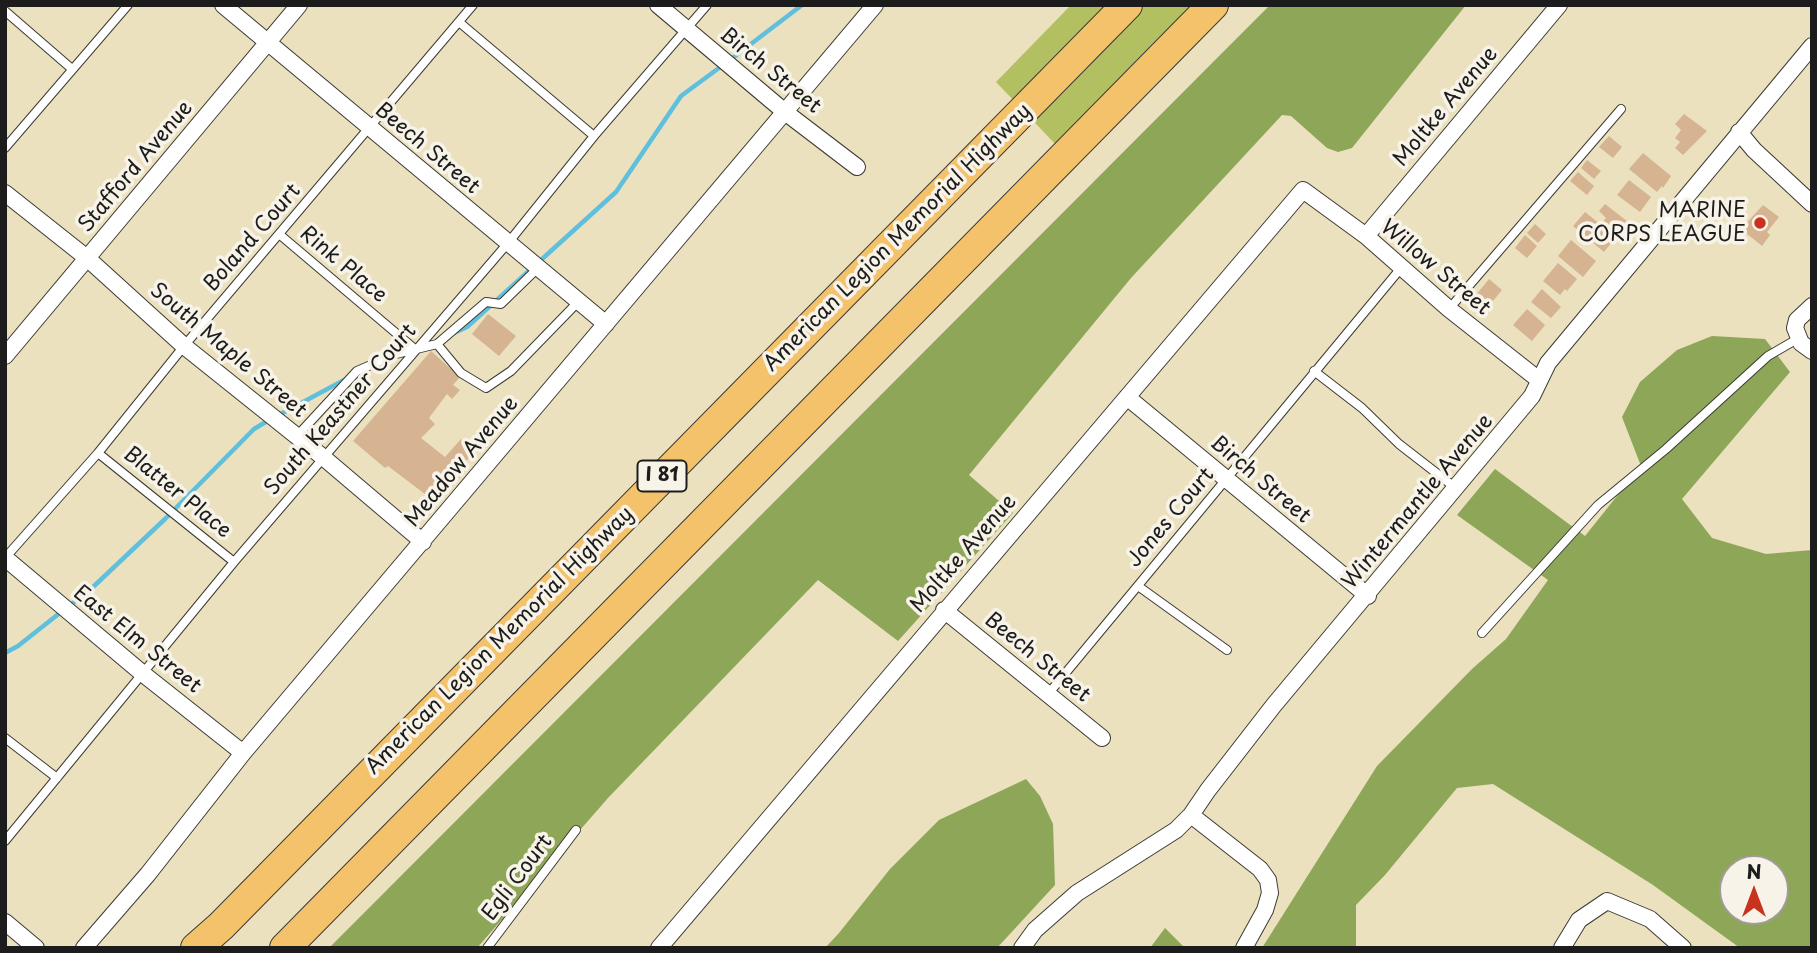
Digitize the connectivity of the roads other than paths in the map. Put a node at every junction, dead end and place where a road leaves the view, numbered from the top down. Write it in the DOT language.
graph roads {
  1 [pos="128,5"];
  2 [pos="223,5"];
  3 [pos="299,5"];
  4 [pos="473,5"];
  5 [pos="658,5"];
  6 [pos="707,5"];
  7 [pos="875,5"];
  8 [pos="1213,5"];
  9 [pos="1559,5"];
  10 [pos="1122,9"];
  11 [pos="5,11"];
  12 [pos="459,22"];
  13 [pos="687,29"];
  14 [pos="268,42"];
  15 [pos="1812,46"];
  16 [pos="72,69"];
  17 [pos="1621,109"];
  18 [pos="785,112"];
  19 [pos="370,129"];
  20 [pos="1739,132"];
  21 [pos="594,136"];
  22 [pos="5,148"];
  23 [pos="857,167"];
  24 [pos="1303,190"];
  25 [pos="5,194"];
  26 [pos="1812,204"];
  27 [pos="279,234"];
  28 [pos="1366,236"];
  29 [pos="508,243"];
  30 [pos="87,258"];
  31 [pos="538,268"];
  32 [pos="1401,268"];
  33 [pos="579,301"];
  34 [pos="1812,306"];
  35 [pos="1449,309"];
  36 [pos="606,324"];
  37 [pos="1799,338"];
  38 [pos="437,344"];
  39 [pos="184,346"];
  40 [pos="416,350"];
  41 [pos="1812,351"];
  42 [pos="5,356"];
  43 [pos="1314,371"];
  44 [pos="1539,380"];
  45 [pos="1127,397"];
  46 [pos="298,436"];
  47 [pos="98,453"];
  48 [pos="324,458"];
  49 [pos="1226,480"];
  50 [pos="1457,489"];
  51 [pos="423,542"];
  52 [pos="5,558"];
  53 [pos="234,562"];
  54 [pos="1138,586"];
  55 [pos="1368,596"];
  56 [pos="944,610"];
  57 [pos="1482,633"];
  58 [pos="1227,650"];
  59 [pos="142,673"];
  60 [pos="1049,693"];
  61 [pos="5,738"];
  62 [pos="1102,738"];
  63 [pos="243,754"];
  64 [pos="57,778"];
  65 [pos="1191,815"];
  66 [pos="576,830"];
  67 [pos="5,841"];
  68 [pos="5,922"];
  69 [pos="36,948"];
  70 [pos="84,948"];
  71 [pos="196,948"];
  72 [pos="285,948"];
  73 [pos="487,948"];
  74 [pos="659,948"];
  75 [pos="1022,948"];
  76 [pos="1244,948"];
  77 [pos="1562,948"];
  78 [pos="1683,948"];
  1 -- 16 [label="lane"];
  2 -- 14 [label="street, Beech Street"];
  3 -- 14 [label="street, Stafford Avenue"];
  4 -- 12 [label="lane, Boland Court"];
  5 -- 13 [label="street, Birch Street"];
  6 -- 13 [label="lane, South Keastner Court"];
  7 -- 18 [label="street, Meadow Avenue"];
  8 -- 72 [label="highway"];
  9 -- 28 [label="street, Moltke Avenue"];
  10 -- 71 [label="highway, American Legion Memorial Highway / I 81"];
  11 -- 16 [label="lane"];
  12 -- 19 [label="lane, Boland Court"];
  12 -- 21 [label="lane"];
  13 -- 18 [label="street, Birch Street"];
  13 -- 21 [label="lane, South Keastner Court"];
  14 -- 19 [label="street, Beech Street"];
  14 -- 30 [label="street, Stafford Avenue"];
  15 -- 20 [label="street, Wintermantle Avenue"];
  16 -- 22 [label="lane"];
  17 -- 35 [label="lane"];
  18 -- 23 [label="street, Birch Street"];
  18 -- 36 [label="street, Meadow Avenue"];
  19 -- 27 [label="lane, Boland Court"];
  19 -- 29 [label="street, Beech Street"];
  20 -- 26 [label="street"];
  20 -- 44 [label="street, Wintermantle Avenue"];
  21 -- 29 [label="lane, South Keastner Court"];
  24 -- 28 [label="street, Willow Street"];
  24 -- 45 [label="street, Moltke Avenue"];
  25 -- 30 [label="street, South Maple Street"];
  27 -- 39 [label="lane, Boland Court"];
  27 -- 40 [label="lane, Rink Place"];
  28 -- 32 [label="street, Willow Street"];
  29 -- 31 [label="street, Beech Street"];
  29 -- 40 [label="lane, South Keastner Court"];
  30 -- 39 [label="street, South Maple Street"];
  30 -- 42 [label="street, Stafford Avenue"];
  31 -- 33 [label="street, Beech Street"];
  31 -- 38 [label="lane"];
  32 -- 35 [label="street, Willow Street"];
  32 -- 43 [label="lane, Jones Court"];
  33 -- 36 [label="street, Beech Street"];
  33 -- 38 [label="lane"];
  34 -- 37 [label="street"];
  35 -- 44 [label="street, Willow Street"];
  36 -- 51 [label="street, Meadow Avenue"];
  37 -- 41 [label="street"];
  37 -- 57 [label="lane"];
  38 -- 40 [label="lane"];
  39 -- 46 [label="street, South Maple Street"];
  39 -- 47 [label="lane, Boland Court"];
  40 -- 46 [label="lane"];
  40 -- 48 [label="lane, South Keastner Court"];
  43 -- 49 [label="lane, Jones Court"];
  43 -- 50 [label="lane"];
  44 -- 50 [label="street, Wintermantle Avenue"];
  45 -- 49 [label="street, Birch Street"];
  45 -- 56 [label="street, Moltke Avenue"];
  46 -- 48 [label="street, South Maple Street"];
  47 -- 52 [label="lane, Boland Court"];
  47 -- 53 [label="lane, Blatter Place"];
  48 -- 51 [label="street, South Maple Street"];
  48 -- 53 [label="lane, South Keastner Court"];
  49 -- 54 [label="lane, Jones Court"];
  49 -- 55 [label="street, Birch Street"];
  50 -- 55 [label="street, Wintermantle Avenue"];
  51 -- 63 [label="street, Meadow Avenue"];
  52 -- 59 [label="street, East Elm Street"];
  53 -- 59 [label="lane, South Keastner Court"];
  54 -- 58 [label="lane"];
  54 -- 60 [label="lane, Jones Court"];
  55 -- 65 [label="street, Wintermantle Avenue"];
  56 -- 60 [label="street, Beech Street"];
  56 -- 74 [label="street, Moltke Avenue"];
  59 -- 63 [label="street, East Elm Street"];
  59 -- 64 [label="lane, South Keastner Court"];
  60 -- 62 [label="street, Beech Street"];
  61 -- 64 [label="lane"];
  63 -- 70 [label="street, Meadow Avenue"];
  64 -- 67 [label="lane, South Keastner Court"];
  65 -- 75 [label="street, Wintermantle Avenue"];
  65 -- 76 [label="street"];
  66 -- 73 [label="lane, Egli Court"];
  68 -- 69 [label="street"];
  77 -- 78 [label="street"];
}
